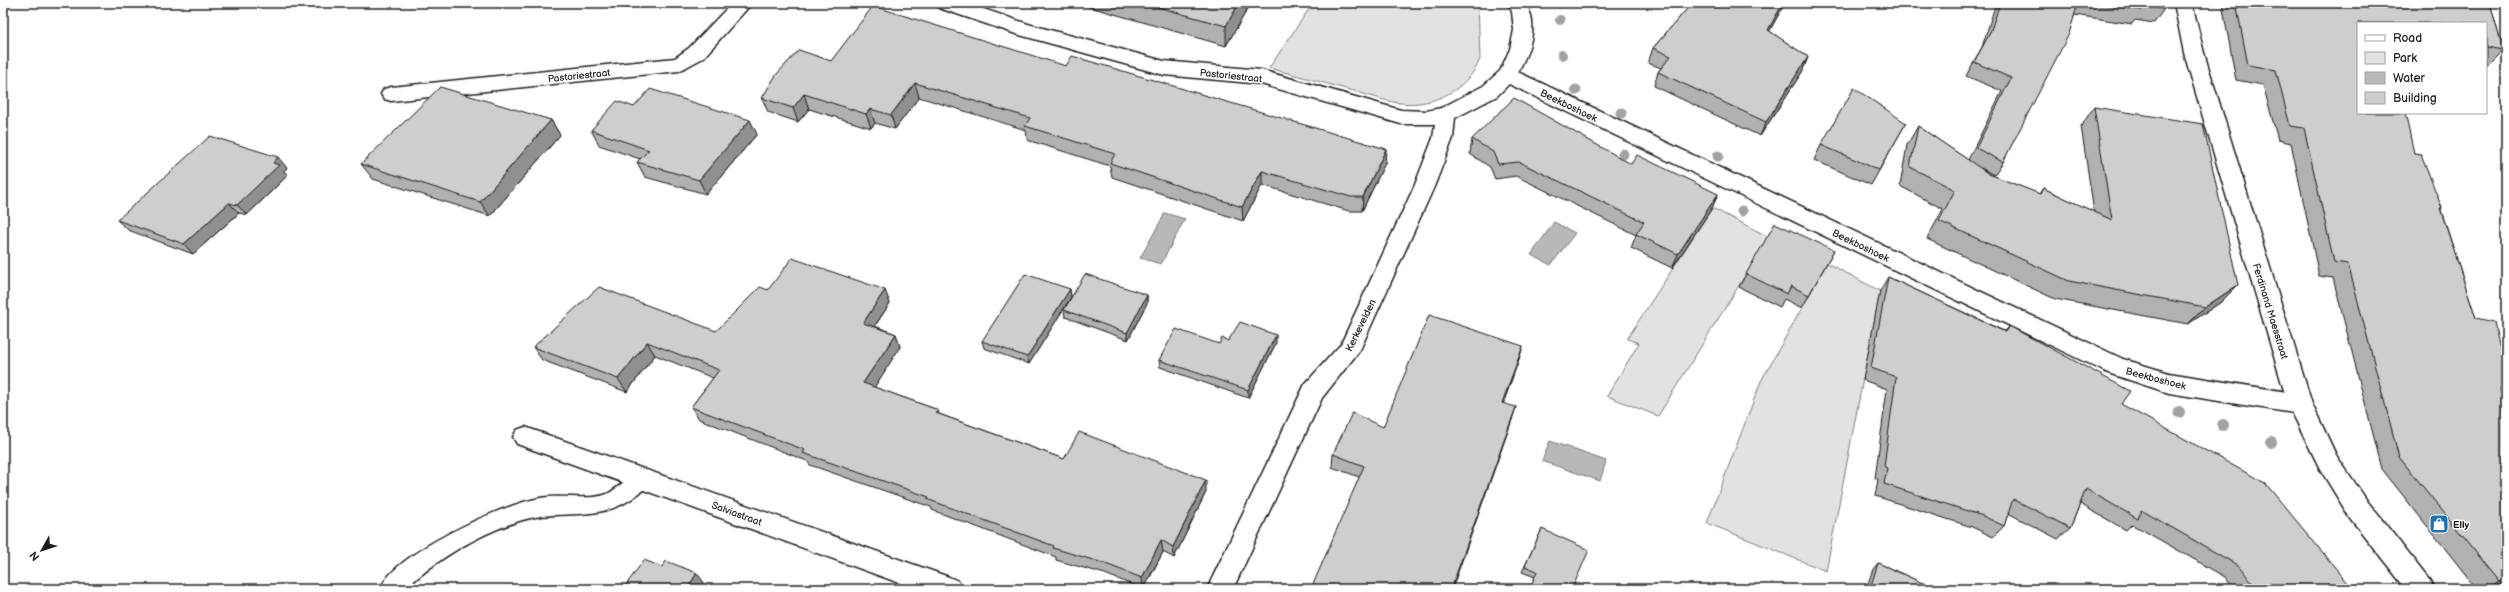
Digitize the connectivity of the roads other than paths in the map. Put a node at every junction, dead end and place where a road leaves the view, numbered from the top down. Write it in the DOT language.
graph roads {
  1 [pos="743,3"];
  2 [pos="946,3"];
  3 [pos="1516,3"];
  4 [pos="2183,3"];
  5 [pos="1506,75"];
  6 [pos="390,94"];
  7 [pos="1446,114"];
  8 [pos="2300,404"];
  9 [pos="525,437"];
  10 [pos="642,479"];
  11 [pos="390,589"];
  12 [pos="949,589"];
  13 [pos="1220,589"];
  14 [pos="2421,589"];
  1 -- 6 [label="street, Pastoriestraat"];
  2 -- 7 [label="street, Pastoriestraat"];
  3 -- 5 [label="street"];
  4 -- 8 [label="street, Ferdinand Maesstraat"];
  5 -- 7 [label="street, Pastoriestraat"];
  5 -- 8 [label="street, Beekboshoek"];
  7 -- 13 [label="street, Kerkevelden"];
  8 -- 14 [label="street, Ferdinand Maesstraat"];
  9 -- 10 [label="street, Salviastraat"];
  10 -- 11 [label="lane"];
  10 -- 12 [label="street, Salviastraat"];
}
